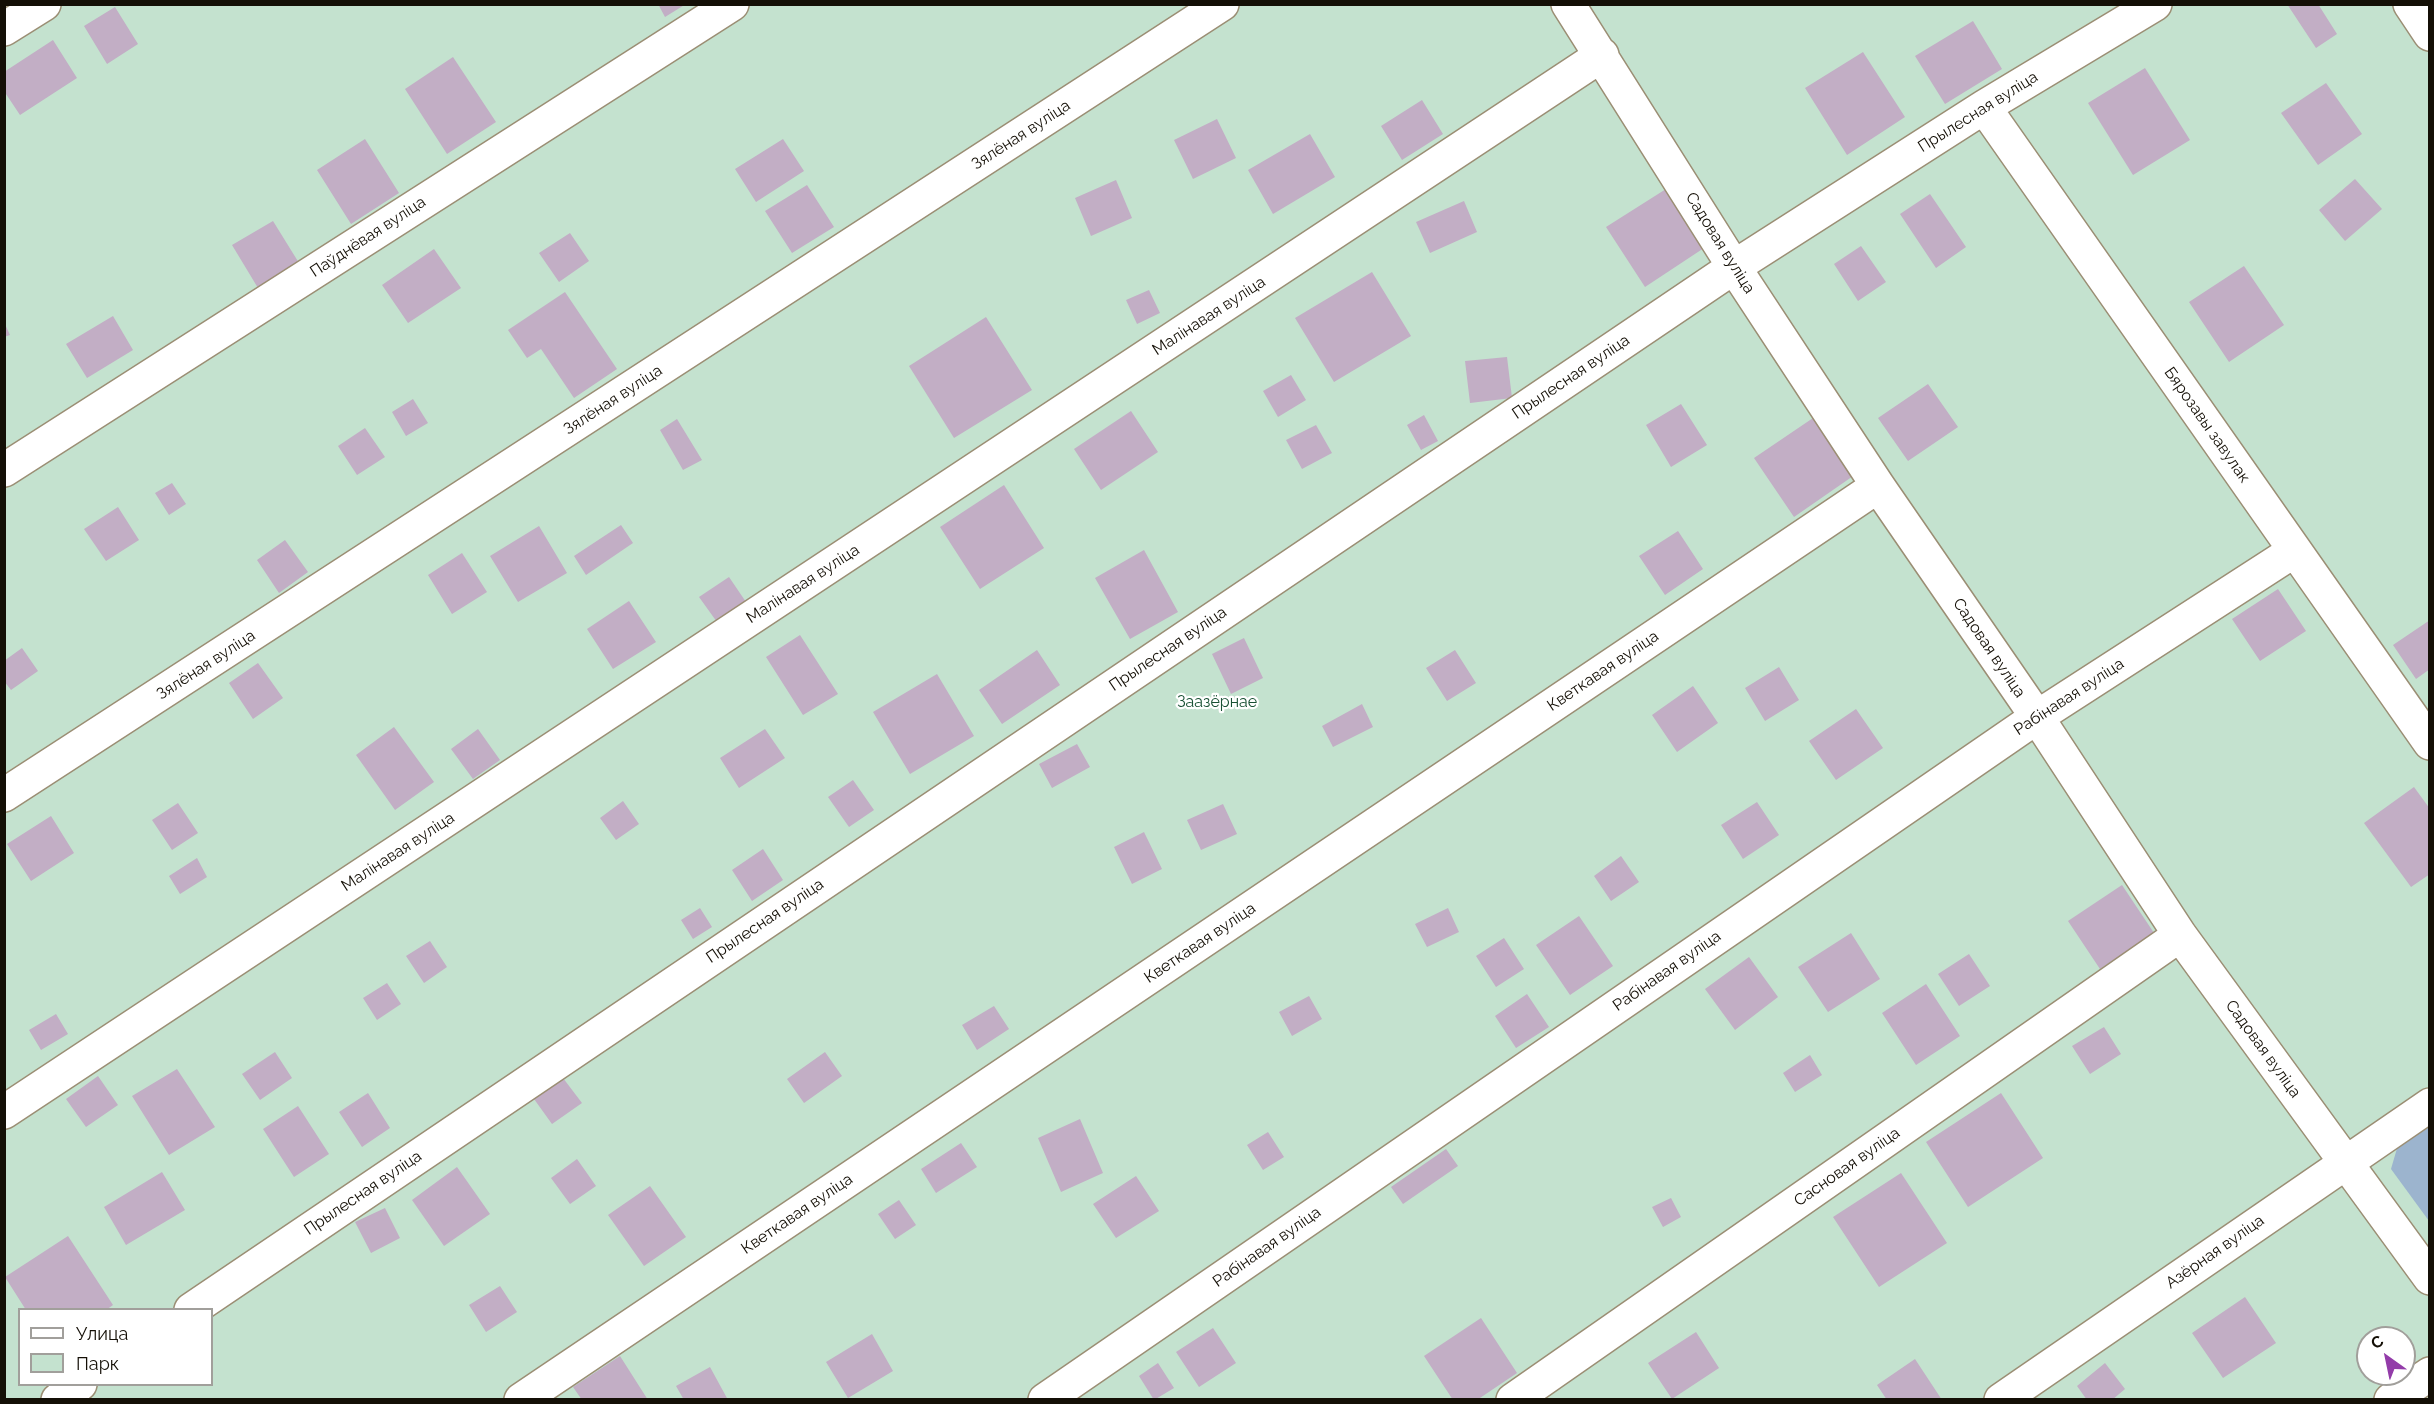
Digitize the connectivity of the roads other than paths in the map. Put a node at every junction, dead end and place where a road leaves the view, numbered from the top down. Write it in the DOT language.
graph roads {
  1 [pos="44,4"];
  2 [pos="732,4"];
  3 [pos="1222,4"];
  4 [pos="1568,4"];
  5 [pos="2155,4"];
  6 [pos="2410,4"];
  7 [pos="4,30"];
  8 [pos="2430,34"];
  9 [pos="1602,55"];
  10 [pos="1984,107"];
  11 [pos="1734,267"];
  12 [pos="4,470"];
  13 [pos="1878,486"];
  14 [pos="2294,551"];
  15 [pos="2037,717"];
  16 [pos="2430,743"];
  17 [pos="4,795"];
  18 [pos="2180,935"];
  19 [pos="2430,1105"];
  20 [pos="4,1112"];
  21 [pos="2345,1162"];
  22 [pos="2430,1278"];
  23 [pos="194,1308"];
  24 [pos="2430,1374"];
  25 [pos="77,1386"];
  26 [pos="58,1400"];
  27 [pos="521,1400"];
  28 [pos="1045,1400"];
  29 [pos="1513,1400"];
  30 [pos="2001,1400"];
  31 [pos="2391,1400"];
  1 -- 7 [label="lane"];
  2 -- 12 [label="lane, Паўднёвая вуліца"];
  3 -- 17 [label="lane, Зялёная вуліца"];
  4 -- 9 [label="lane, Садовая вуліца"];
  5 -- 10 [label="lane, Прылесная вуліца"];
  6 -- 8 [label="lane"];
  9 -- 11 [label="lane, Садовая вуліца"];
  9 -- 20 [label="lane, Малінавая вуліца"];
  10 -- 11 [label="lane, Прылесная вуліца"];
  10 -- 14 [label="lane, Бярозавы завулак"];
  11 -- 13 [label="lane, Садовая вуліца"];
  11 -- 23 [label="lane, Прылесная вуліца"];
  13 -- 15 [label="lane, Садовая вуліца"];
  13 -- 27 [label="lane, Кветкавая вуліца"];
  14 -- 15 [label="lane, Рабінавая вуліца"];
  14 -- 16 [label="lane, Бярозавы завулак"];
  15 -- 18 [label="lane, Садовая вуліца"];
  15 -- 28 [label="lane, Рабінавая вуліца"];
  18 -- 21 [label="lane, Садовая вуліца"];
  18 -- 29 [label="lane, Сасновая вуліца"];
  19 -- 21 [label="lane, Азёрная вуліца"];
  21 -- 22 [label="lane, Садовая вуліца"];
  21 -- 30 [label="lane, Азёрная вуліца"];
  24 -- 31 [label="lane"];
  25 -- 26 [label="lane"];
}
